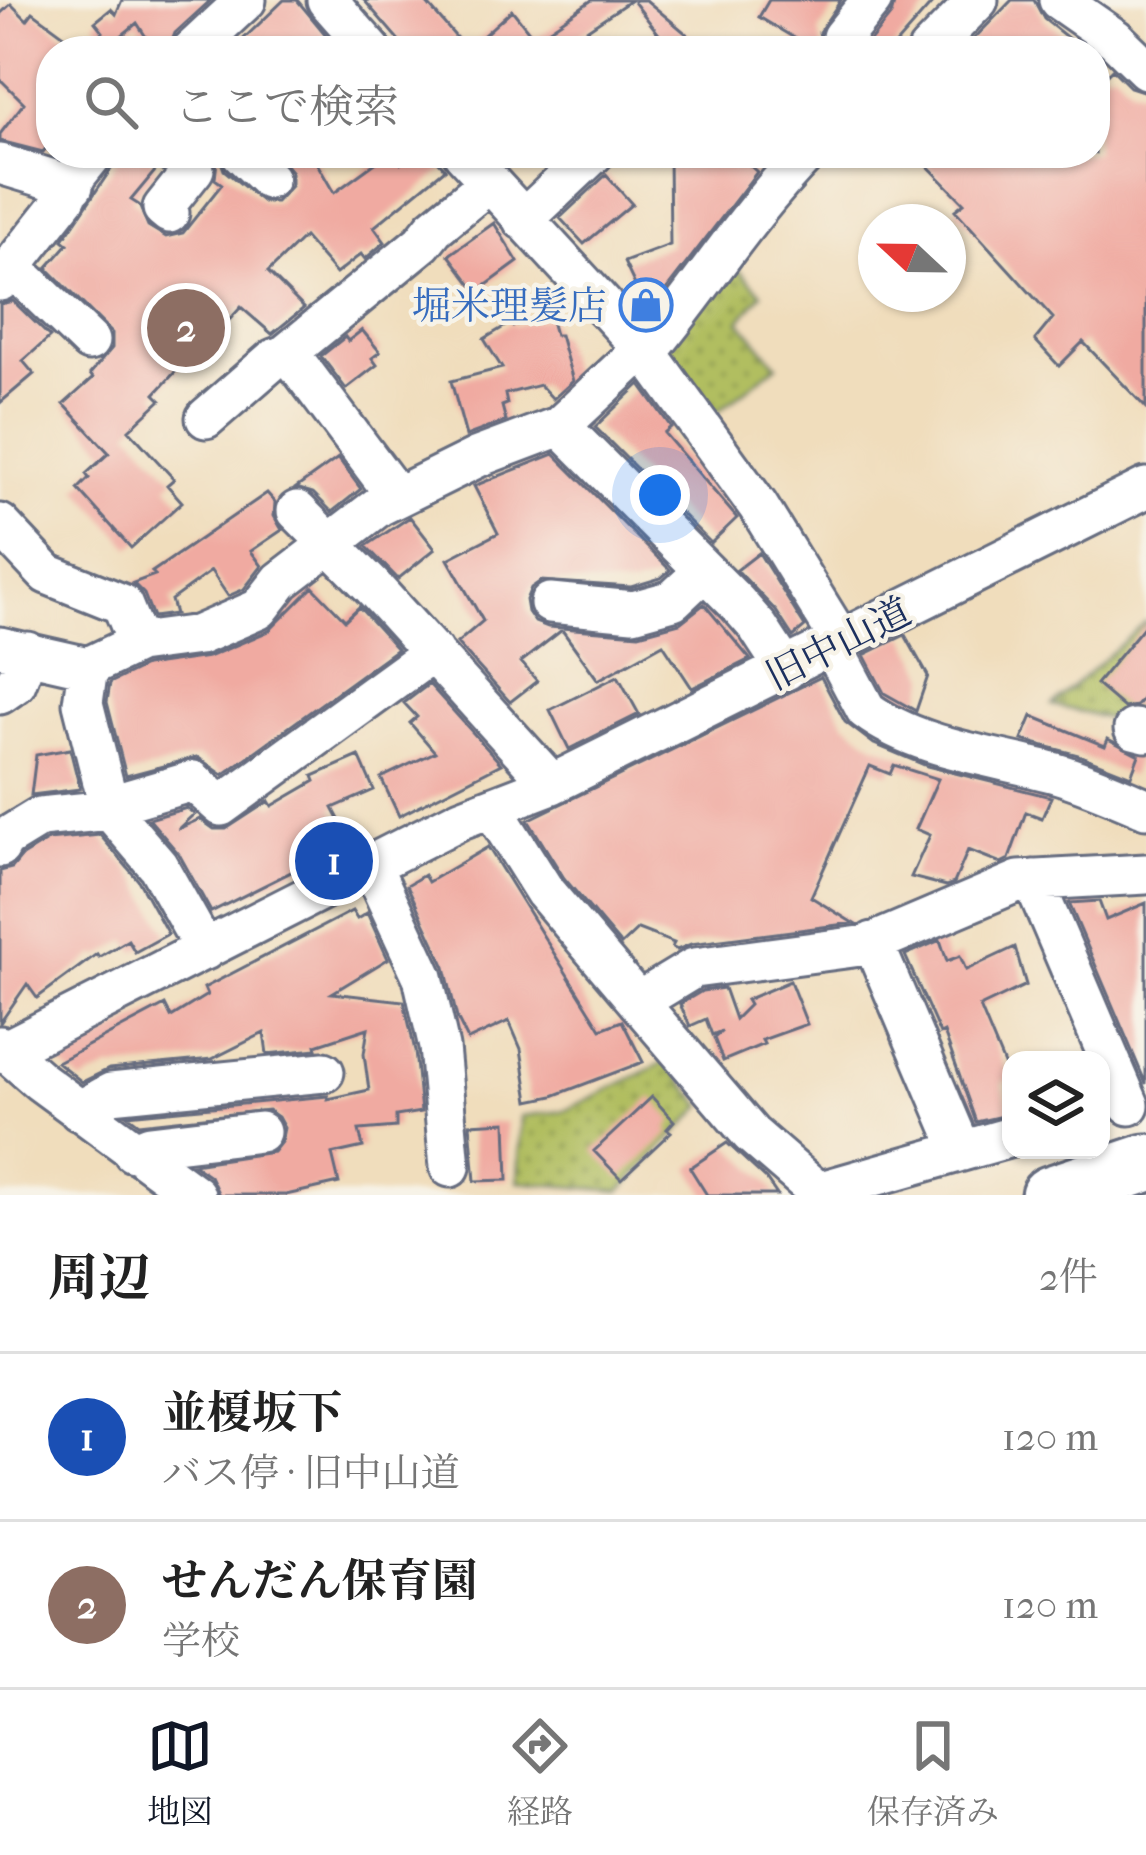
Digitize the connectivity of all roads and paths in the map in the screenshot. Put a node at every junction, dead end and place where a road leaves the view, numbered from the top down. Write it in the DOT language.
graph roads {
  1 [pos="246,0"];
  2 [pos="327,0"];
  3 [pos="872,0"];
  4 [pos="978,0"];
  5 [pos="1059,0"];
  6 [pos="1098,0"];
  7 [pos="1146,31"];
  8 [pos="206,36"];
  9 [pos="359,36"];
  10 [pos="843,36"];
  11 [pos="943,36"];
  12 [pos="1146,69"];
  13 [pos="0,164"];
  14 [pos="36,166"];
  15 [pos="193,168"];
  16 [pos="477,168"];
  17 [pos="578,168"];
  18 [pos="792,168"];
  19 [pos="84,169"];
  20 [pos="490,182"];
  21 [pos="169,213"];
  22 [pos="524,220"];
  23 [pos="6,273"];
  24 [pos="89,341"];
  25 [pos="289,352"];
  26 [pos="647,353"];
  27 [pos="206,418"];
  28 [pos="560,426"];
  29 [pos="1146,488"];
  30 [pos="394,498"];
  31 [pos="297,511"];
  32 [pos="0,524"];
  33 [pos="328,543"];
  34 [pos="704,571"];
  35 [pos="550,603"];
  36 [pos="138,643"];
  37 [pos="837,644"];
  38 [pos="14,649"];
  39 [pos="433,652"];
  40 [pos="88,667"];
  41 [pos="786,670"];
  42 [pos="0,694"];
  43 [pos="524,795"];
  44 [pos="1146,808"];
  45 [pos="110,810"];
  46 [pos="2,842"];
  47 [pos="371,865"];
  48 [pos="1146,874"];
  49 [pos="1033,880"];
  50 [pos="873,942"];
  51 [pos="205,950"];
  52 [pos="638,1001"];
  53 [pos="2,1050"];
  54 [pos="324,1072"];
  55 [pos="1125,1106"];
  56 [pos="79,1111"];
  57 [pos="260,1132"];
  58 [pos="1002,1140"];
  59 [pos="962,1151"];
  60 [pos="133,1152"];
  61 [pos="1146,1163"];
  62 [pos="450,1167"];
  63 [pos="1146,1184"];
  64 [pos="195,1195"];
  65 [pos="1049,1195"];
  66 [pos="1118,1195"];
  1 -- 8 [label="street"];
  2 -- 9 [label="street"];
  3 -- 10 [label="street"];
  4 -- 11 [label="street"];
  5 -- 12 [label="street"];
  6 -- 7 [label="street"];
  13 -- 14 [label="street"];
  15 -- 21 [label="street"];
  16 -- 20 [label="street"];
  17 -- 22 [label="street"];
  18 -- 26 [label="street"];
  19 -- 23 [label="street"];
  20 -- 22 [label="street"];
  20 -- 25 [label="street"];
  22 -- 26 [label="street"];
  23 -- 24 [label="street"];
  25 -- 27 [label="street"];
  25 -- 30 [label="street"];
  26 -- 28 [label="street"];
  26 -- 37 [label="street"];
  28 -- 30 [label="street"];
  28 -- 34 [label="street"];
  29 -- 37 [label="street, 旧中山道"];
  30 -- 33 [label="street"];
  31 -- 33 [label="street"];
  32 -- 36 [label="street"];
  33 -- 36 [label="street"];
  33 -- 39 [label="street"];
  34 -- 35 [label="street"];
  34 -- 41 [label="street"];
  36 -- 40 [label="street"];
  37 -- 41 [label="street, 旧中山道"];
  37 -- 44 [label="street"];
  38 -- 40 [label="street"];
  38 -- 42 [label="street"];
  39 -- 43 [label="street"];
  39 -- 45 [label="street"];
  40 -- 45 [label="street"];
  41 -- 43 [label="street, 旧中山道"];
  43 -- 47 [label="street, 旧中山道"];
  43 -- 52 [label="street"];
  45 -- 46 [label="street"];
  45 -- 51 [label="street"];
  47 -- 51 [label="street, 旧中山道"];
  47 -- 62 [label="street"];
  48 -- 49 [label="street"];
  49 -- 50 [label="street"];
  49 -- 55 [label="street"];
  50 -- 52 [label="street"];
  50 -- 59 [label="street"];
  51 -- 53 [label="street, 旧中山道"];
  52 -- 59 [label="street"];
  53 -- 56 [label="street"];
  54 -- 56 [label="street"];
  56 -- 60 [label="street"];
  57 -- 60 [label="street"];
  58 -- 59 [label="street"];
  60 -- 64 [label="street"];
  61 -- 65 [label="highway"];
  63 -- 66 [label="highway"];
}
